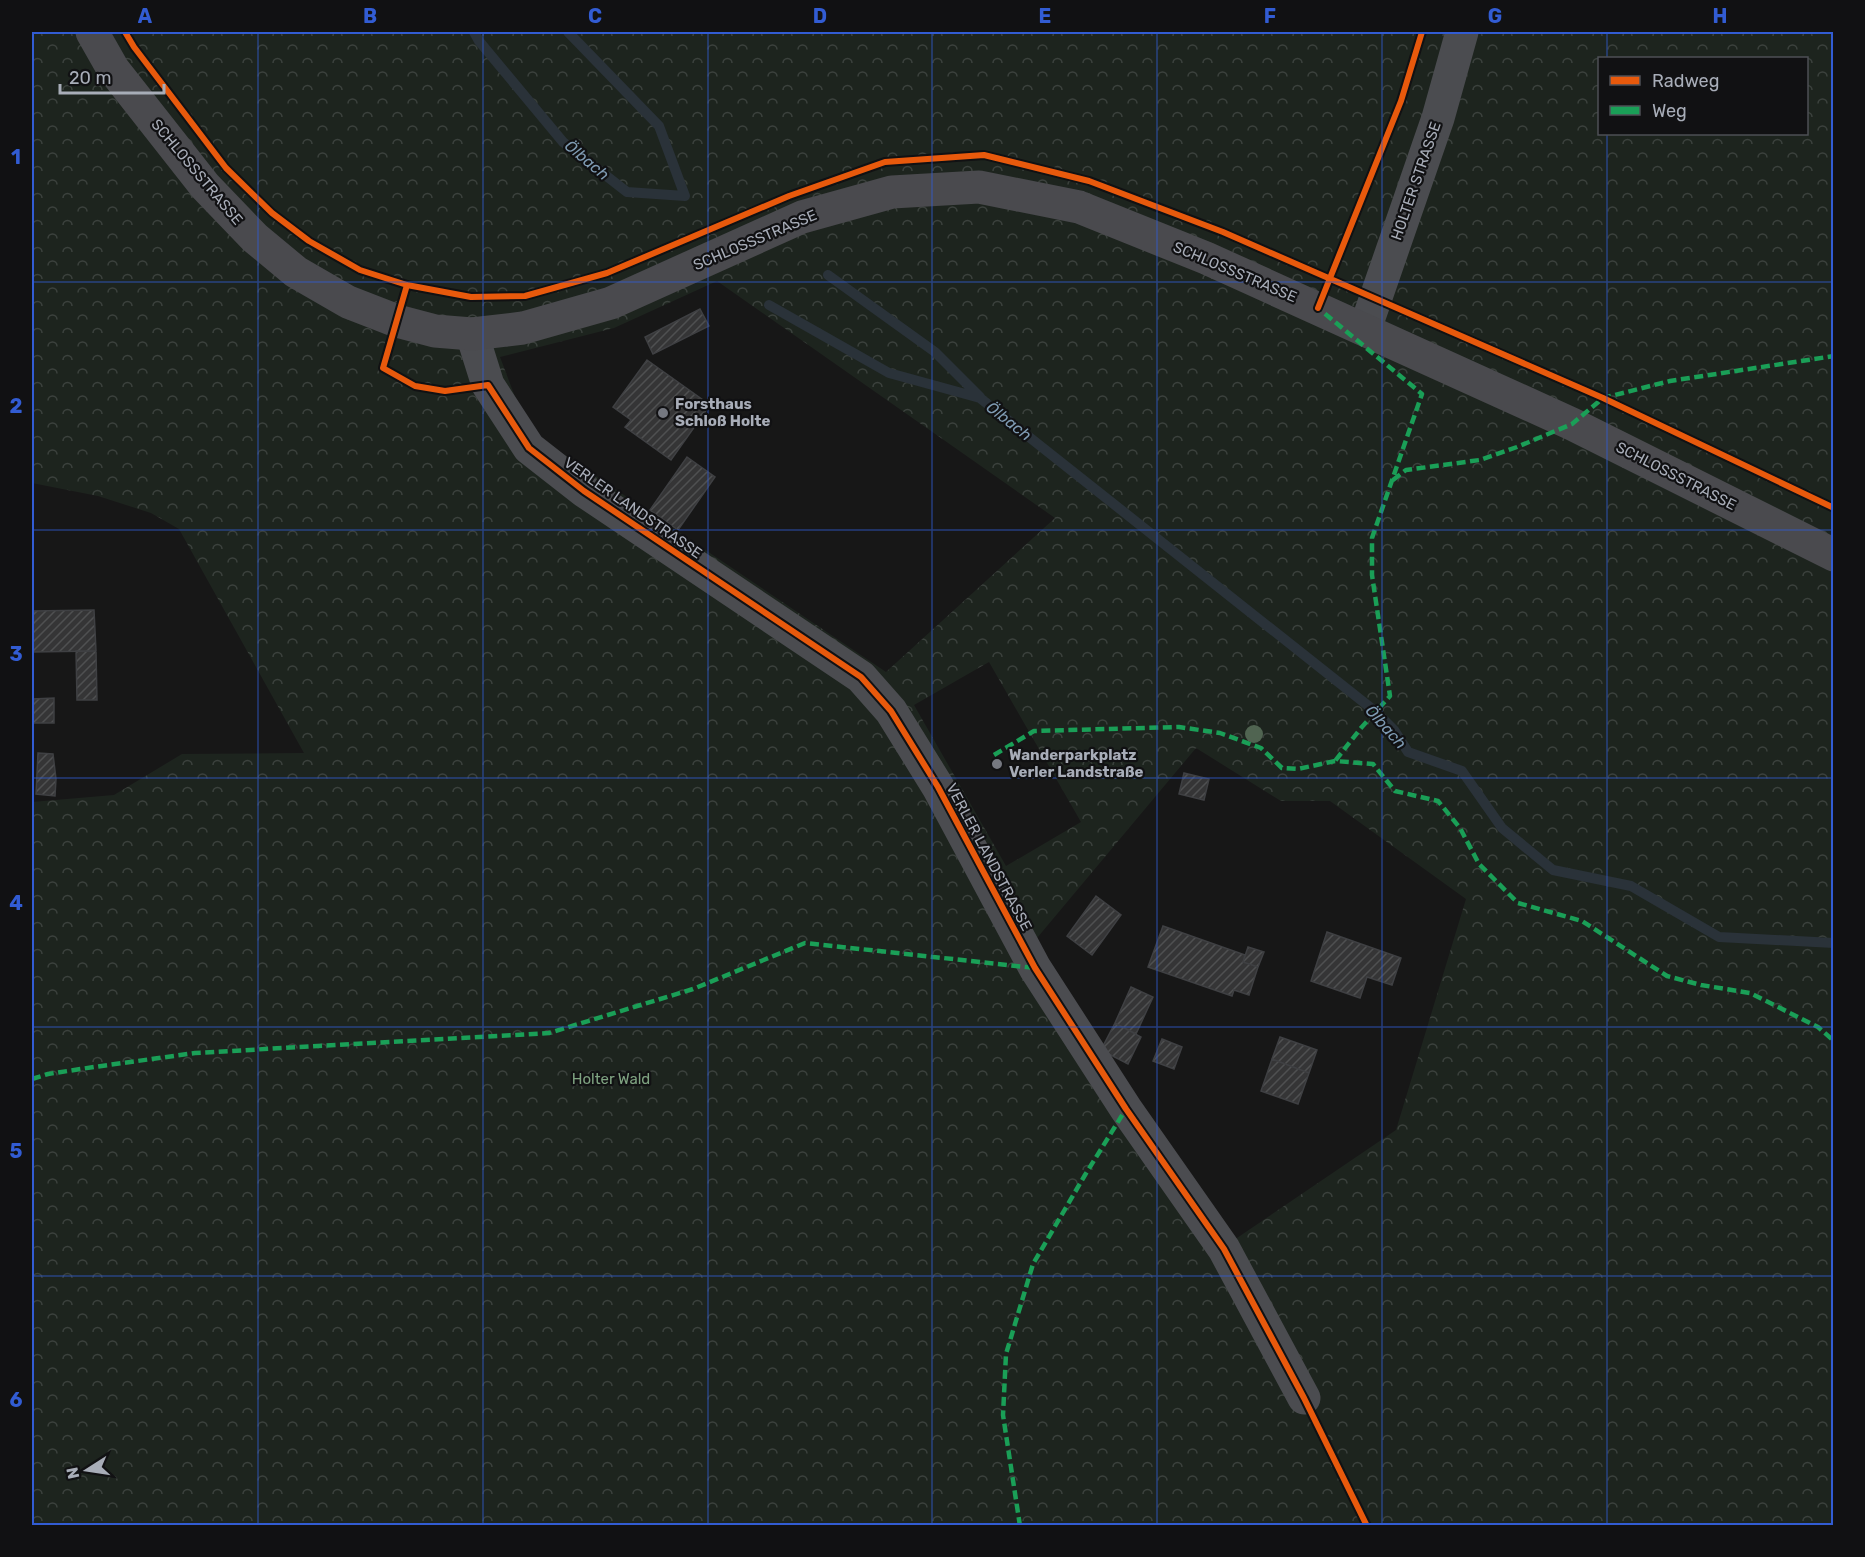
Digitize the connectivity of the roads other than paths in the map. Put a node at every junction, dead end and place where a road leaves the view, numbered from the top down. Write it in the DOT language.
graph roads {
  1 [pos="92,32"];
  2 [pos="1462,32"];
  3 [pos="1365,329"];
  4 [pos="472,334"];
  5 [pos="1833,555"];
  6 [pos="1304,1398"];
  1 -- 4 [label="main road, SCHLOSSSTRASSE"];
  2 -- 3 [label="street, HOLTER STRASSE"];
  3 -- 4 [label="main road, SCHLOSSSTRASSE"];
  3 -- 5 [label="main road, SCHLOSSSTRASSE"];
  4 -- 6 [label="street, VERLER LANDSTRASSE"];
}
